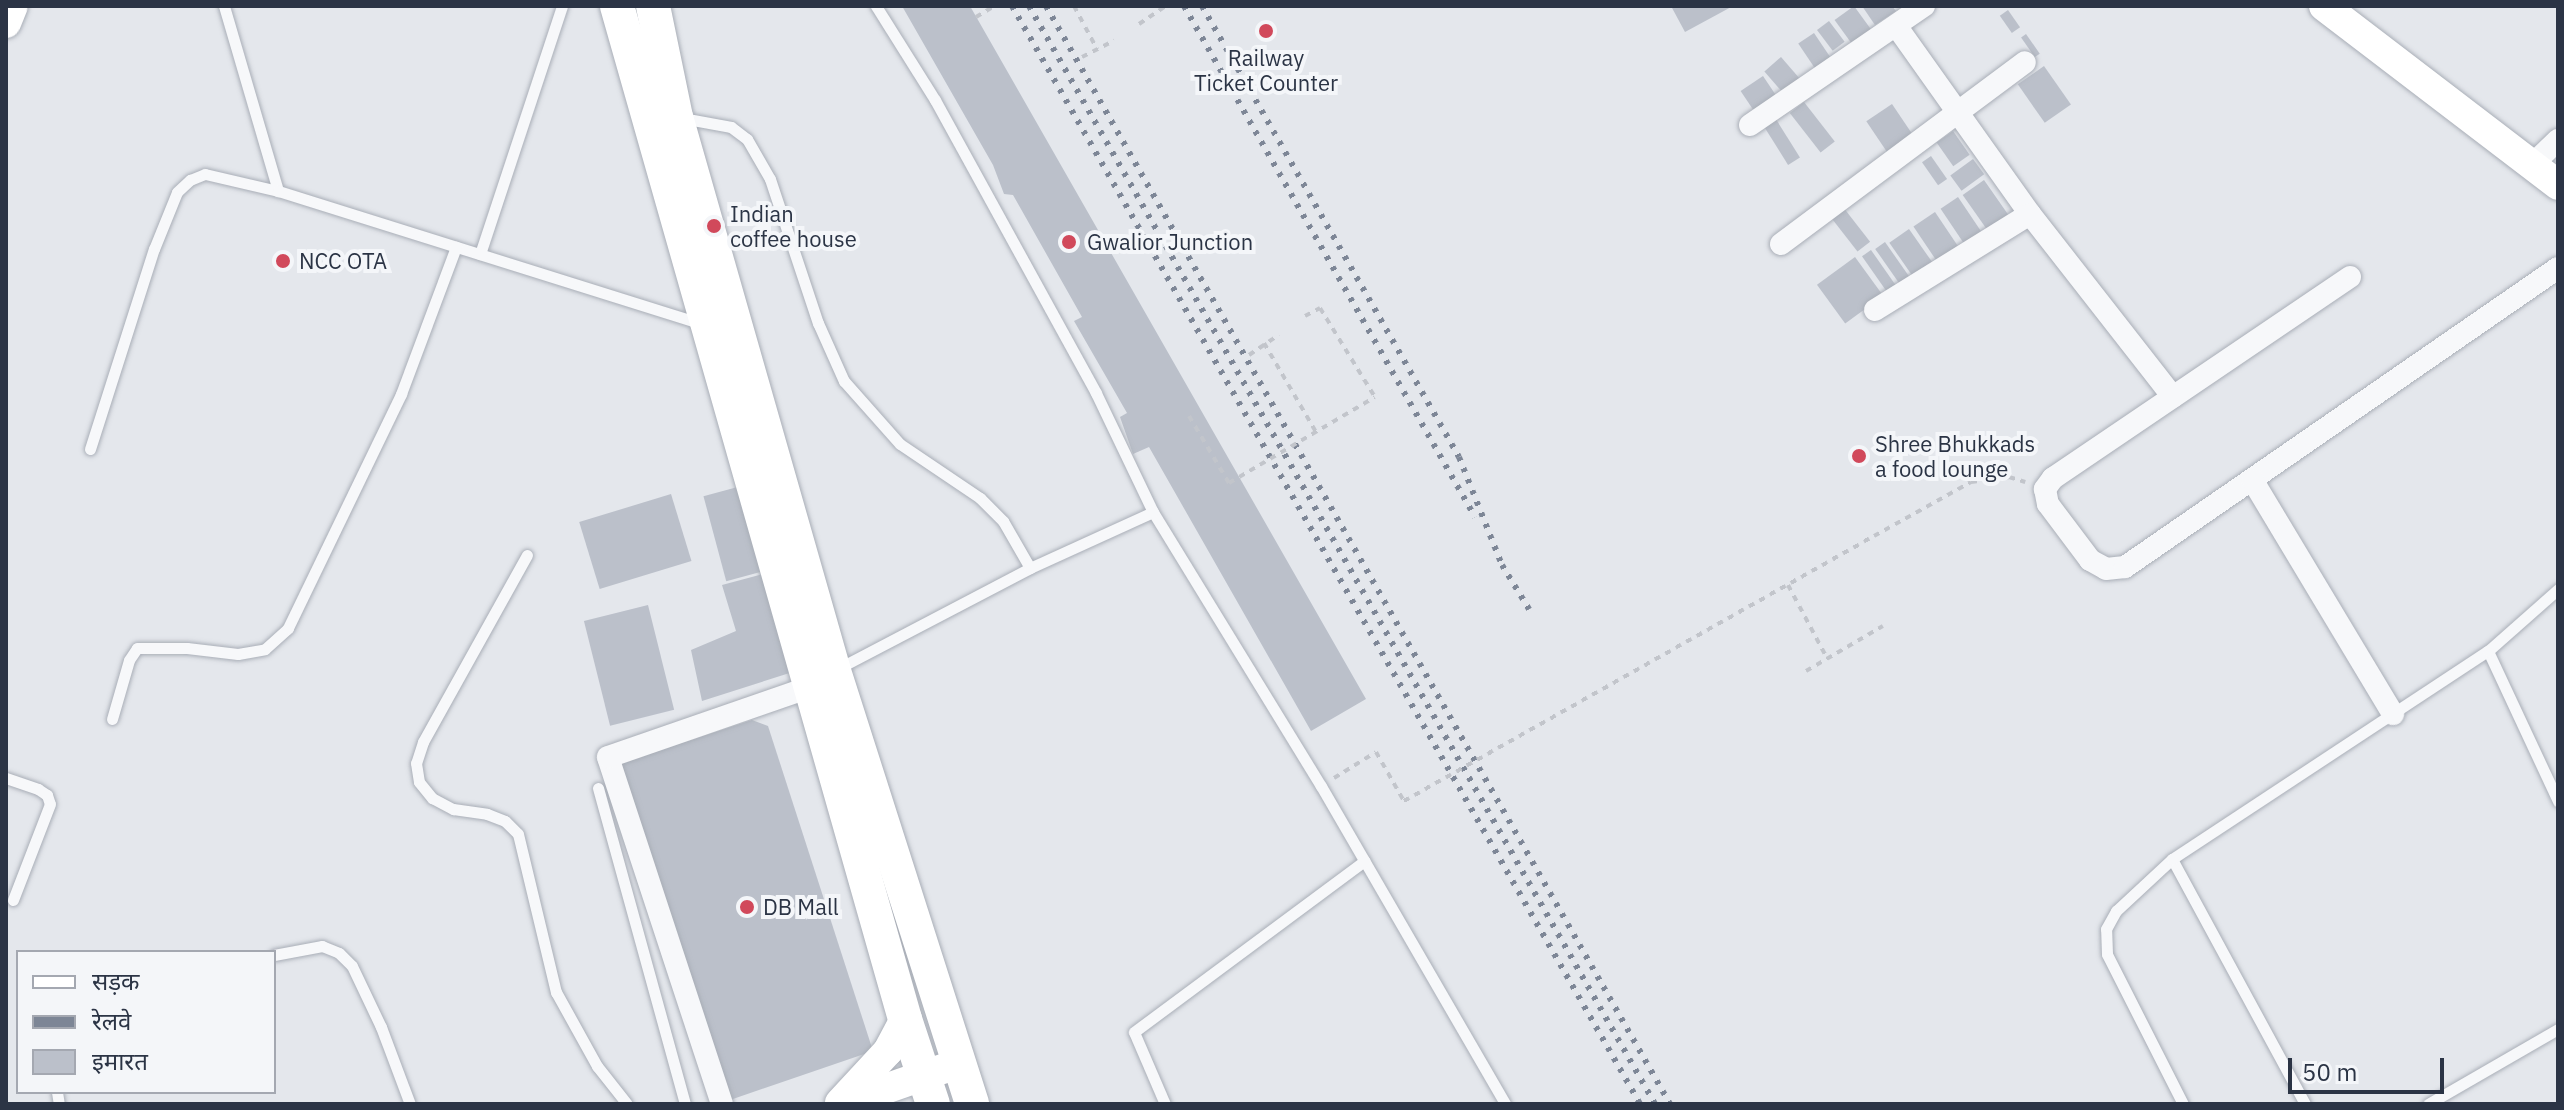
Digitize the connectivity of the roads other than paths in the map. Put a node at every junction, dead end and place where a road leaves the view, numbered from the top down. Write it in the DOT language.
graph roads {
  1 [pos="13,6"];
  2 [pos="224,6"];
  3 [pos="562,6"];
  4 [pos="617,6"];
  5 [pos="653,6"];
  6 [pos="876,6"];
  7 [pos="1924,6"];
  8 [pos="2324,6"];
  9 [pos="6,23"];
  10 [pos="1897,27"];
  11 [pos="2025,62"];
  12 [pos="1956,110"];
  13 [pos="676,117"];
  14 [pos="1750,125"];
  15 [pos="2558,140"];
  16 [pos="2533,164"];
  17 [pos="2558,185"];
  18 [pos="278,191"];
  19 [pos="2030,214"];
  20 [pos="1781,244"];
  21 [pos="456,247"];
  22 [pos="480,254"];
  23 [pos="2558,268"];
  24 [pos="2350,277"];
  25 [pos="1875,310"];
  26 [pos="707,326"];
  27 [pos="2173,397"];
  28 [pos="90,449"];
  29 [pos="2253,481"];
  30 [pos="1153,512"];
  31 [pos="527,555"];
  32 [pos="1030,568"];
  33 [pos="2558,589"];
  34 [pos="2488,651"];
  35 [pos="822,679"];
  36 [pos="2393,714"];
  37 [pos="112,719"];
  38 [pos="6,778"];
  39 [pos="598,788"];
  40 [pos="2558,801"];
  41 [pos="2172,859"];
  42 [pos="1364,861"];
  43 [pos="13,900"];
  44 [pos="276,955"];
  45 [pos="905,1019"];
  46 [pos="2558,1029"];
  47 [pos="960,1063"];
  48 [pos="929,1090"];
  49 [pos="410,1104"];
  50 [pos="627,1104"];
  51 [pos="685,1104"];
  52 [pos="722,1104"];
  53 [pos="840,1104"];
  54 [pos="972,1104"];
  55 [pos="1165,1104"];
  56 [pos="1505,1104"];
  57 [pos="2183,1104"];
  58 [pos="2305,1104"];
  59 [pos="2428,1104"];
  1 -- 9 [label="main road"];
  2 -- 18 [label="lane"];
  3 -- 22 [label="lane"];
  4 -- 26 [label="main road"];
  5 -- 13 [label="main road"];
  6 -- 30 [label="lane"];
  7 -- 10 [label="street"];
  8 -- 16 [label="main road"];
  10 -- 12 [label="street"];
  10 -- 14 [label="street"];
  11 -- 12 [label="street"];
  12 -- 19 [label="street"];
  12 -- 20 [label="street"];
  13 -- 32 [label="lane"];
  13 -- 35 [label="main road"];
  15 -- 16 [label="street"];
  16 -- 17 [label="main road"];
  18 -- 21 [label="lane"];
  18 -- 28 [label="lane"];
  19 -- 25 [label="street"];
  19 -- 27 [label="street"];
  21 -- 22 [label="lane"];
  21 -- 37 [label="lane"];
  22 -- 26 [label="lane"];
  23 -- 29 [label="street"];
  24 -- 27 [label="street"];
  26 -- 35 [label="main road"];
  27 -- 29 [label="street"];
  29 -- 36 [label="street"];
  30 -- 32 [label="lane"];
  30 -- 42 [label="lane"];
  31 -- 50 [label="lane"];
  32 -- 35 [label="lane"];
  33 -- 34 [label="lane"];
  34 -- 36 [label="lane"];
  34 -- 40 [label="lane"];
  35 -- 45 [label="main road"];
  35 -- 47 [label="main road"];
  35 -- 52 [label="street"];
  36 -- 41 [label="lane"];
  38 -- 43 [label="lane"];
  39 -- 51 [label="lane"];
  41 -- 57 [label="lane"];
  41 -- 58 [label="lane"];
  42 -- 55 [label="lane"];
  42 -- 56 [label="lane"];
  44 -- 49 [label="lane"];
  45 -- 48 [label="main road"];
  45 -- 53 [label="main road"];
  46 -- 59 [label="lane"];
  47 -- 48 [label="main road"];
  47 -- 54 [label="main road"];
  48 -- 53 [label="main road"];
}
